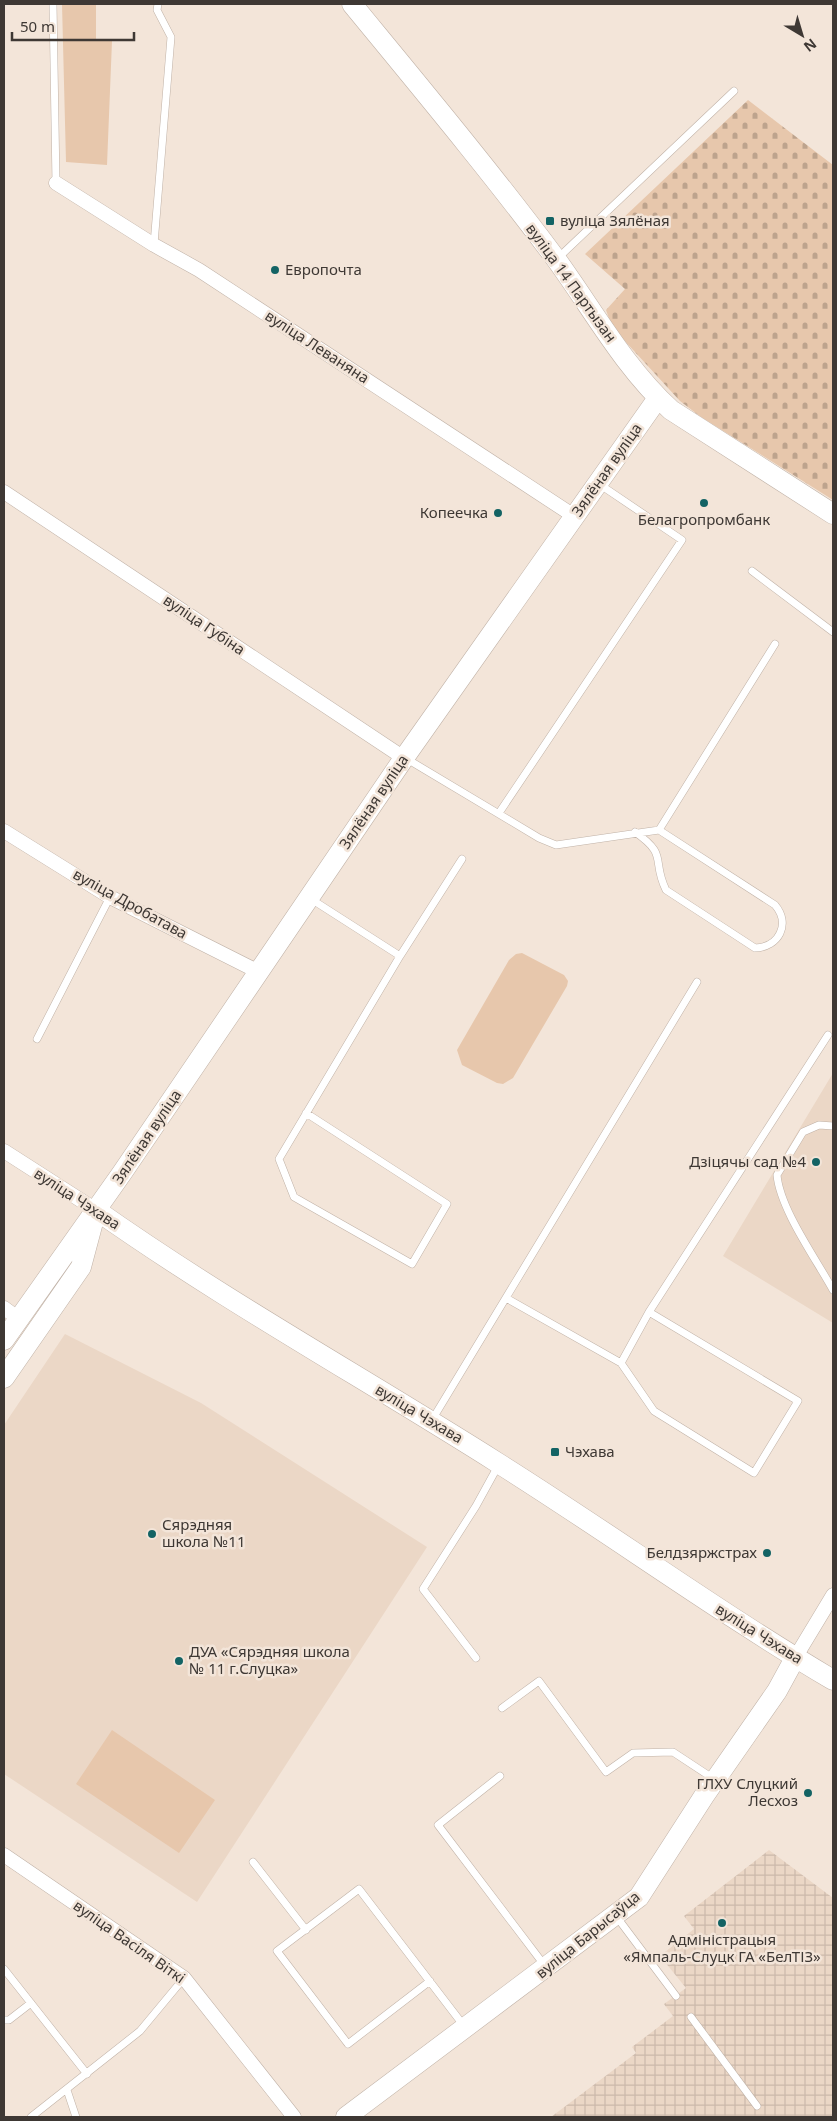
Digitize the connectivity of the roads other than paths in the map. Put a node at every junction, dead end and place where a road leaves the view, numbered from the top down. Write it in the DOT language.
graph roads {
  1 [pos="54,4"];
  2 [pos="158,4"];
  3 [pos="352,4"];
  4 [pos="734,91"];
  5 [pos="56,183"];
  6 [pos="154,245"];
  7 [pos="556,260"];
  8 [pos="658,398"];
  9 [pos="598,484"];
  10 [pos="4,492"];
  11 [pos="833,514"];
  12 [pos="574,516"];
  13 [pos="752,571"];
  14 [pos="833,632"];
  15 [pos="776,644"];
  16 [pos="404,758"];
  17 [pos="499,813"];
  18 [pos="659,830"];
  19 [pos="4,831"];
  20 [pos="634,832"];
  21 [pos="462,859"];
  22 [pos="110,897"];
  23 [pos="309,897"];
  24 [pos="400,956"];
  25 [pos="259,972"];
  26 [pos="697,982"];
  27 [pos="828,1035"];
  28 [pos="37,1039"];
  29 [pos="306,1113"];
  30 [pos="833,1126"];
  31 [pos="4,1151"];
  32 [pos="96,1210"];
  33 [pos="833,1290"];
  34 [pos="506,1298"];
  35 [pos="649,1312"];
  36 [pos="11,1313"];
  37 [pos="4,1340"];
  38 [pos="621,1363"];
  39 [pos="4,1378"];
  40 [pos="431,1422"];
  41 [pos="500,1464"];
  42 [pos="833,1595"];
  43 [pos="476,1658"];
  44 [pos="795,1658"];
  45 [pos="833,1680"];
  46 [pos="502,1708"];
  47 [pos="500,1776"];
  48 [pos="717,1781"];
  49 [pos="4,1855"];
  50 [pos="253,1862"];
  51 [pos="616,1916"];
  52 [pos="306,1930"];
  53 [pos="546,1968"];
  54 [pos="4,1969"];
  55 [pos="184,1978"];
  56 [pos="430,1981"];
  57 [pos="676,1996"];
  58 [pos="31,2003"];
  59 [pos="691,2016"];
  60 [pos="4,2020"];
  61 [pos="465,2029"];
  62 [pos="87,2074"];
  63 [pos="67,2090"];
  64 [pos="757,2106"];
  65 [pos="31,2117"];
  66 [pos="76,2117"];
  67 [pos="294,2117"];
  68 [pos="346,2117"];
  1 -- 5 [label="lane"];
  2 -- 6 [label="lane"];
  3 -- 7 [label="main road, вуліца 14 Партызан"];
  4 -- 7 [label="lane"];
  5 -- 6 [label="street, вуліца Леваняна"];
  6 -- 12 [label="street, вуліца Леваняна"];
  7 -- 8 [label="main road, вуліца 14 Партызан"];
  8 -- 9 [label="main road, Зялёная вуліца"];
  8 -- 11 [label="main road, вуліца 14 Партызан"];
  9 -- 12 [label="main road, Зялёная вуліца"];
  9 -- 17 [label="lane"];
  10 -- 16 [label="street, вуліца Губіна"];
  12 -- 16 [label="main road, Зялёная вуліца"];
  13 -- 14 [label="lane"];
  15 -- 18 [label="lane"];
  16 -- 17 [label="lane"];
  16 -- 23 [label="main road, Зялёная вуліца"];
  17 -- 20 [label="lane"];
  18 -- 20 [label="lane"];
  18 -- 20 [label="lane"];
  19 -- 22 [label="street, вуліца Дробатава"];
  21 -- 24 [label="lane"];
  22 -- 25 [label="street, вуліца Дробатава"];
  22 -- 28 [label="lane"];
  23 -- 24 [label="lane"];
  23 -- 25 [label="main road, Зялёная вуліца"];
  24 -- 29 [label="lane"];
  25 -- 32 [label="main road, Зялёная вуліца"];
  26 -- 34 [label="lane"];
  27 -- 35 [label="lane"];
  29 -- 29 [label="lane"];
  30 -- 33 [label="lane"];
  31 -- 32 [label="street, вуліца Чэхава"];
  32 -- 36 [label="main road, Зялёная вуліца"];
  32 -- 39 [label="main road, Зялёная вуліца"];
  32 -- 40 [label="main road, вуліца Чэхава"];
  34 -- 38 [label="lane"];
  34 -- 40 [label="lane"];
  35 -- 38 [label="lane"];
  35 -- 38 [label="lane"];
  36 -- 37 [label="main road, Зялёная вуліца"];
  40 -- 41 [label="main road, вуліца Чэхава"];
  41 -- 43 [label="lane"];
  41 -- 44 [label="main road, вуліца Чэхава"];
  42 -- 44 [label="street, вуліца Барысаўца"];
  44 -- 45 [label="main road, вуліца Чэхава"];
  44 -- 48 [label="main road, вуліца Барысаўца"];
  46 -- 48 [label="lane"];
  47 -- 53 [label="lane"];
  48 -- 51 [label="main road, вуліца Барысаўца"];
  49 -- 55 [label="street, вуліца Васіля Віткі"];
  50 -- 52 [label="lane"];
  51 -- 53 [label="main road, вуліца Барысаўца"];
  51 -- 57 [label="lane"];
  52 -- 56 [label="lane"];
  52 -- 56 [label="lane"];
  53 -- 61 [label="main road, вуліца Барысаўца"];
  54 -- 58 [label="lane"];
  55 -- 62 [label="lane"];
  55 -- 67 [label="street, вуліца Васіля Віткі"];
  56 -- 61 [label="lane"];
  58 -- 60 [label="lane"];
  58 -- 62 [label="lane"];
  59 -- 64 [label="lane"];
  61 -- 68 [label="main road, вуліца Барысаўца"];
  62 -- 63 [label="lane"];
  63 -- 65 [label="lane"];
  63 -- 66 [label="lane"];
}
